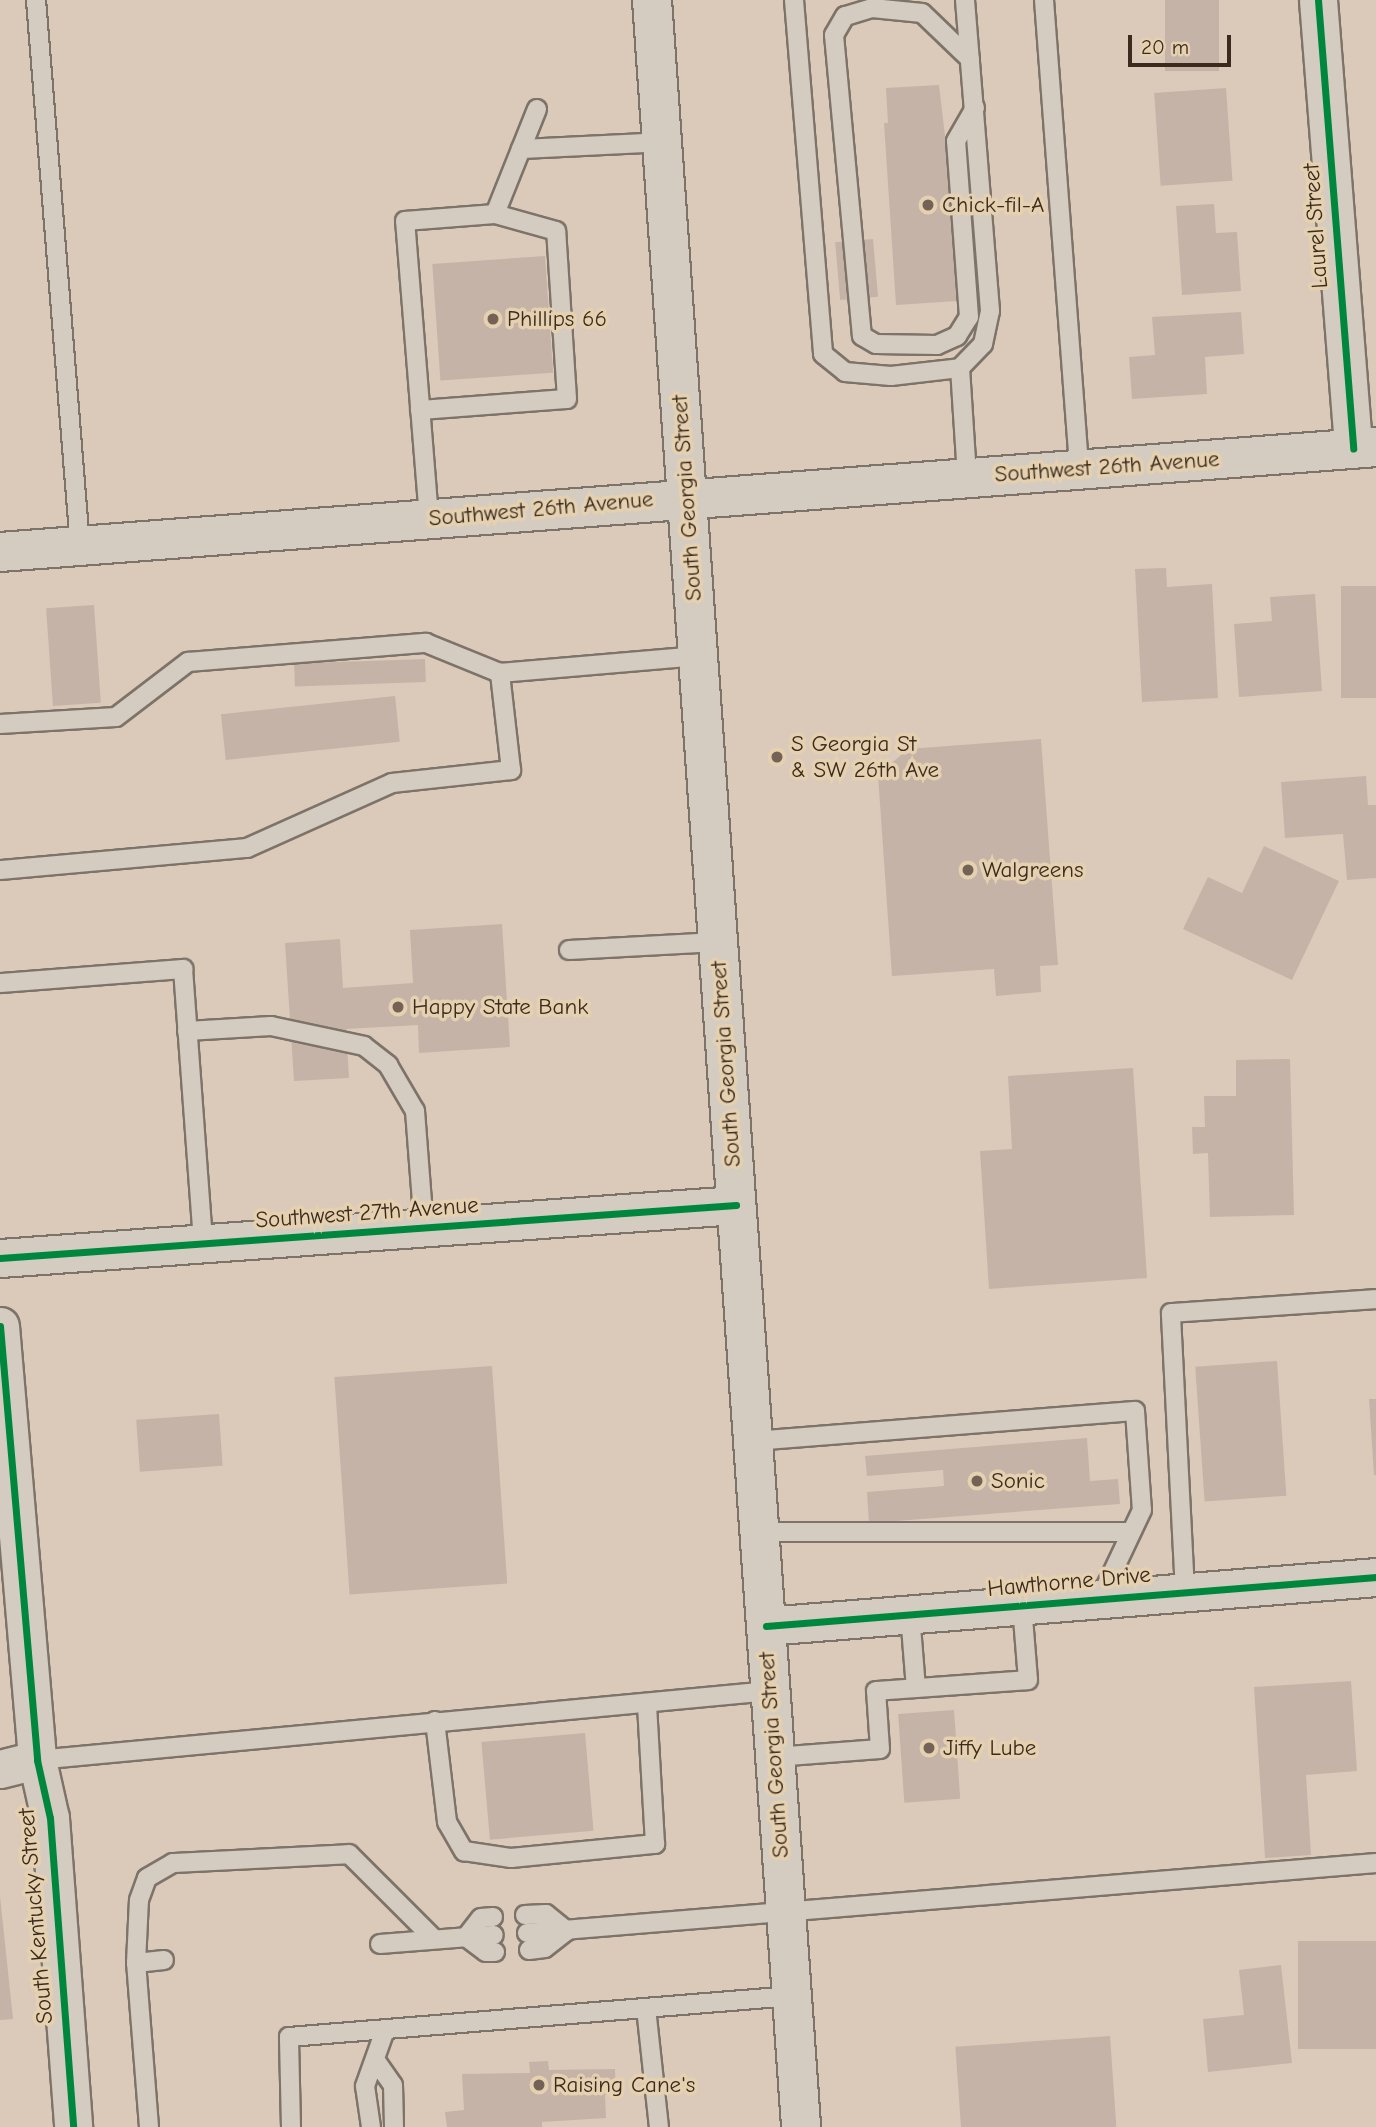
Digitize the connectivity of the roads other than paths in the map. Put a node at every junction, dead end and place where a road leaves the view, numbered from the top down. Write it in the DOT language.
graph roads {
  1 [pos="36,0"];
  2 [pos="652,0"];
  3 [pos="794,0"];
  4 [pos="965,0"];
  5 [pos="1044,0"];
  6 [pos="1318,0"];
  7 [pos="970,59"];
  8 [pos="975,108"];
  9 [pos="537,109"];
  10 [pos="662,142"];
  11 [pos="521,149"];
  12 [pos="495,214"];
  13 [pos="960,368"];
  14 [pos="420,410"];
  15 [pos="1365,448"];
  16 [pos="1079,469"];
  17 [pos="967,477"];
  18 [pos="687,498"];
  19 [pos="429,518"];
  20 [pos="80,546"];
  21 [pos="0,552"];
  22 [pos="698,656"];
  23 [pos="500,673"];
  24 [pos="0,724"];
  25 [pos="0,870"];
  26 [pos="718,942"];
  27 [pos="569,950"];
  28 [pos="0,983"];
  29 [pos="187,1031"];
  30 [pos="736,1205"];
  31 [pos="424,1228"];
  32 [pos="203,1244"];
  33 [pos="0,1258"];
  34 [pos="1376,1299"];
  35 [pos="0,1326"];
  36 [pos="752,1441"];
  37 [pos="8,1514"];
  38 [pos="759,1532"];
  39 [pos="1131,1532"];
  40 [pos="1376,1577"];
  41 [pos="1185,1592"];
  42 [pos="1100,1600"];
  43 [pos="1023,1605"];
  44 [pos="910,1614"];
  45 [pos="765,1626"];
  46 [pos="916,1688"];
  47 [pos="770,1691"];
  48 [pos="647,1705"];
  49 [pos="435,1721"];
  50 [pos="775,1757"];
  51 [pos="37,1760"];
  52 [pos="0,1769"];
  53 [pos="1376,1863"];
  54 [pos="786,1912"];
  55 [pos="567,1931"];
  56 [pos="466,1937"];
  57 [pos="434,1939"];
  58 [pos="380,1944"];
  59 [pos="164,1960"];
  60 [pos="136,1963"];
  61 [pos="792,1996"];
  62 [pos="646,2008"];
  63 [pos="385,2030"];
  64 [pos="376,2062"];
  65 [pos="73,2127"];
  66 [pos="149,2127"];
  67 [pos="291,2127"];
  68 [pos="371,2127"];
  69 [pos="394,2127"];
  70 [pos="659,2127"];
  71 [pos="801,2127"];
  1 -- 20 [label="lane"];
  2 -- 10 [label="main road, South Georgia Street"];
  3 -- 13 [label="lane"];
  4 -- 7 [label="lane"];
  5 -- 16 [label="lane"];
  6 -- 15 [label="street, Laurel Street"];
  7 -- 8 [label="lane"];
  7 -- 8 [label="lane"];
  8 -- 13 [label="lane"];
  9 -- 11 [label="lane"];
  10 -- 11 [label="lane"];
  10 -- 18 [label="main road, South Georgia Street"];
  11 -- 12 [label="lane"];
  12 -- 14 [label="lane"];
  12 -- 14 [label="lane"];
  13 -- 17 [label="lane"];
  14 -- 19 [label="lane"];
  15 -- 16 [label="main road, Southwest 26th Avenue"];
  16 -- 17 [label="main road, Southwest 26th Avenue"];
  17 -- 18 [label="main road, Southwest 26th Avenue"];
  18 -- 19 [label="main road, Southwest 26th Avenue"];
  18 -- 22 [label="main road, South Georgia Street"];
  19 -- 20 [label="main road, Southwest 26th Avenue"];
  20 -- 21 [label="main road, Southwest 26th Avenue"];
  22 -- 23 [label="lane"];
  22 -- 26 [label="main road, South Georgia Street"];
  23 -- 24 [label="lane"];
  23 -- 25 [label="lane"];
  26 -- 27 [label="lane"];
  26 -- 30 [label="main road, South Georgia Street"];
  28 -- 29 [label="lane"];
  29 -- 31 [label="lane"];
  29 -- 32 [label="lane"];
  30 -- 31 [label="street, Southwest 27th Avenue"];
  30 -- 36 [label="main road, South Georgia Street"];
  31 -- 32 [label="street, Southwest 27th Avenue"];
  32 -- 33 [label="street, Southwest 27th Avenue"];
  34 -- 41 [label="lane"];
  35 -- 37 [label="street, South Kentucky Street"];
  36 -- 38 [label="main road, South Georgia Street"];
  36 -- 39 [label="lane"];
  37 -- 51 [label="street, South Kentucky Street"];
  38 -- 39 [label="lane"];
  38 -- 45 [label="main road, South Georgia Street"];
  39 -- 42 [label="lane"];
  40 -- 41 [label="street, Hawthorne Drive"];
  41 -- 42 [label="street, Hawthorne Drive"];
  42 -- 43 [label="street, Hawthorne Drive"];
  43 -- 44 [label="street, Hawthorne Drive"];
  43 -- 46 [label="lane"];
  44 -- 45 [label="street, Hawthorne Drive"];
  44 -- 46 [label="lane"];
  45 -- 47 [label="main road, South Georgia Street"];
  46 -- 50 [label="lane"];
  47 -- 48 [label="lane"];
  47 -- 50 [label="main road, South Georgia Street"];
  48 -- 49 [label="lane"];
  48 -- 49 [label="lane"];
  49 -- 51 [label="lane"];
  50 -- 54 [label="main road, South Georgia Street"];
  51 -- 52 [label="street"];
  51 -- 65 [label="street, South Kentucky Street"];
  53 -- 54 [label="lane"];
  54 -- 55 [label="lane"];
  54 -- 61 [label="main road, South Georgia Street"];
  55 -- 55 [label="lane"];
  56 -- 56 [label="lane"];
  56 -- 57 [label="lane"];
  57 -- 58 [label="lane"];
  57 -- 60 [label="lane"];
  59 -- 60 [label="lane"];
  60 -- 66 [label="lane"];
  61 -- 62 [label="lane"];
  61 -- 71 [label="main road, South Georgia Street"];
  62 -- 63 [label="lane"];
  62 -- 70 [label="lane"];
  63 -- 64 [label="lane"];
  63 -- 67 [label="lane"];
  64 -- 68 [label="lane"];
  64 -- 69 [label="lane"];
}
